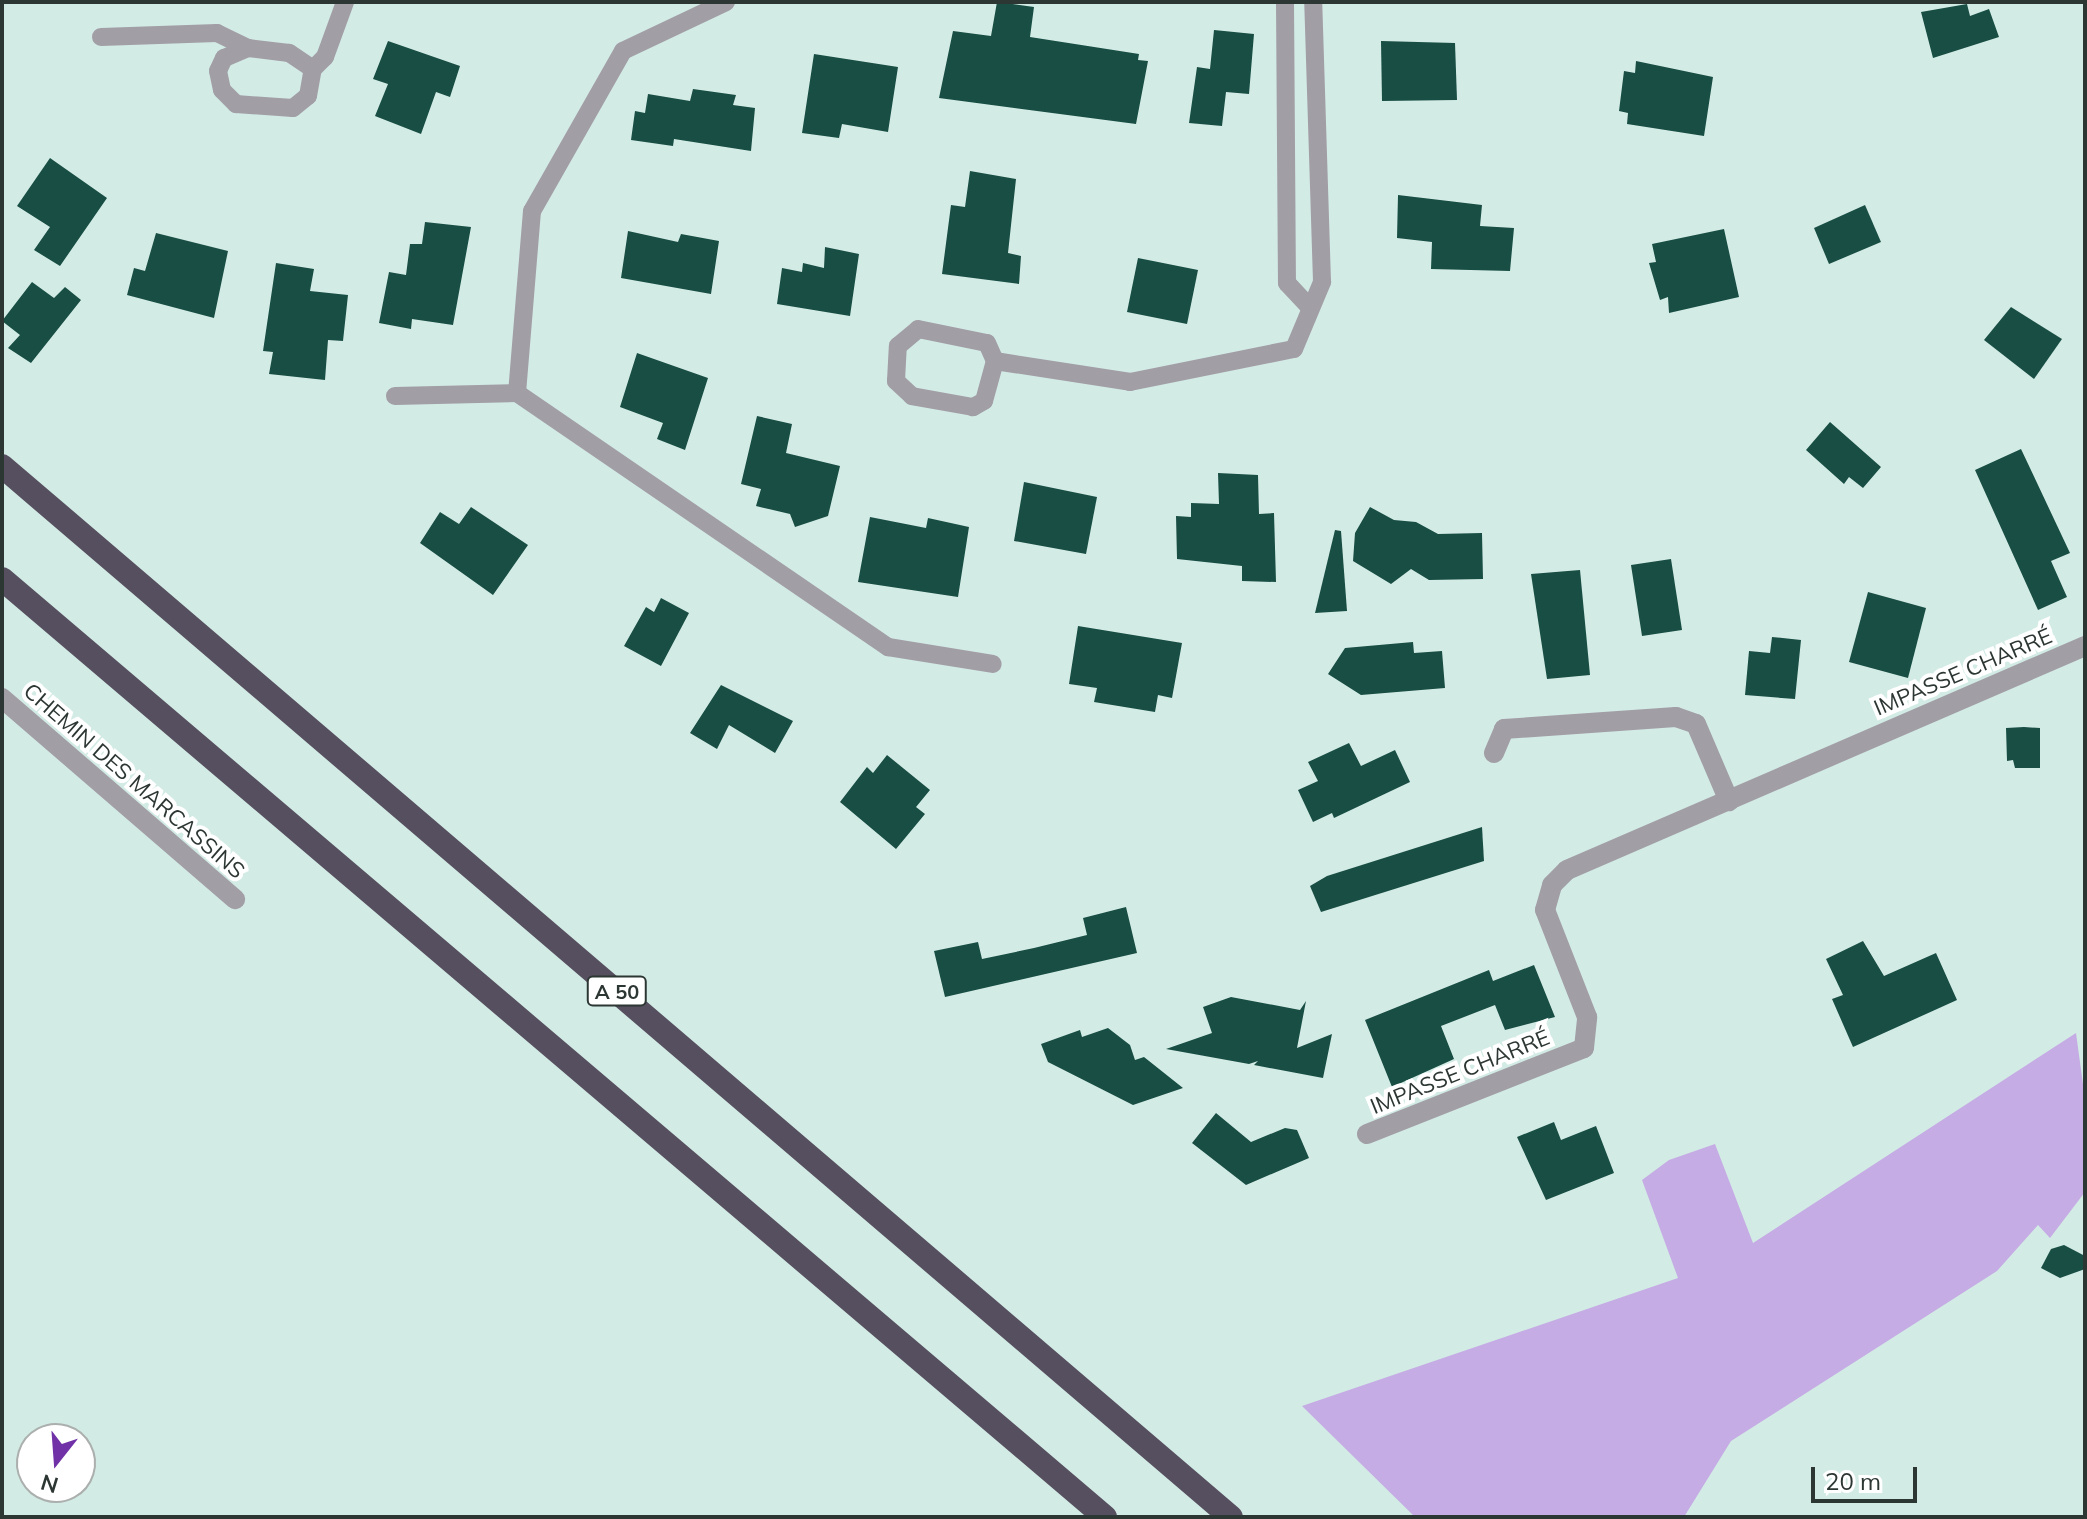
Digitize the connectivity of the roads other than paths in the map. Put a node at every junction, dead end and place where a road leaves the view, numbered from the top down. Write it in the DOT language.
graph roads {
  1 [pos="345,2"];
  2 [pos="726,2"];
  3 [pos="1285,2"];
  4 [pos="1313,2"];
  5 [pos="101,37"];
  6 [pos="248,48"];
  7 [pos="313,69"];
  8 [pos="1309,307"];
  9 [pos="995,361"];
  10 [pos="517,393"];
  11 [pos="395,396"];
  12 [pos="2,466"];
  13 [pos="2,579"];
  14 [pos="2085,646"];
  15 [pos="993,664"];
  16 [pos="2,698"];
  17 [pos="1494,753"];
  18 [pos="1729,801"];
  19 [pos="235,899"];
  20 [pos="1367,1134"];
  21 [pos="1105,1517"];
  22 [pos="1231,1517"];
  1 -- 7 [label="lane"];
  2 -- 10 [label="lane"];
  3 -- 8 [label="lane"];
  4 -- 8 [label="lane"];
  5 -- 6 [label="lane"];
  6 -- 7 [label="lane"];
  6 -- 7 [label="lane"];
  8 -- 9 [label="lane"];
  9 -- 9 [label="lane"];
  10 -- 11 [label="lane"];
  10 -- 15 [label="lane"];
  12 -- 22 [label="highway, A 50"];
  13 -- 21 [label="highway"];
  14 -- 18 [label="street, IMPASSE CHARRÉ"];
  16 -- 19 [label="street, CHEMIN DES MARCASSINS"];
  17 -- 18 [label="street"];
  18 -- 20 [label="street, IMPASSE CHARRÉ"];
}
